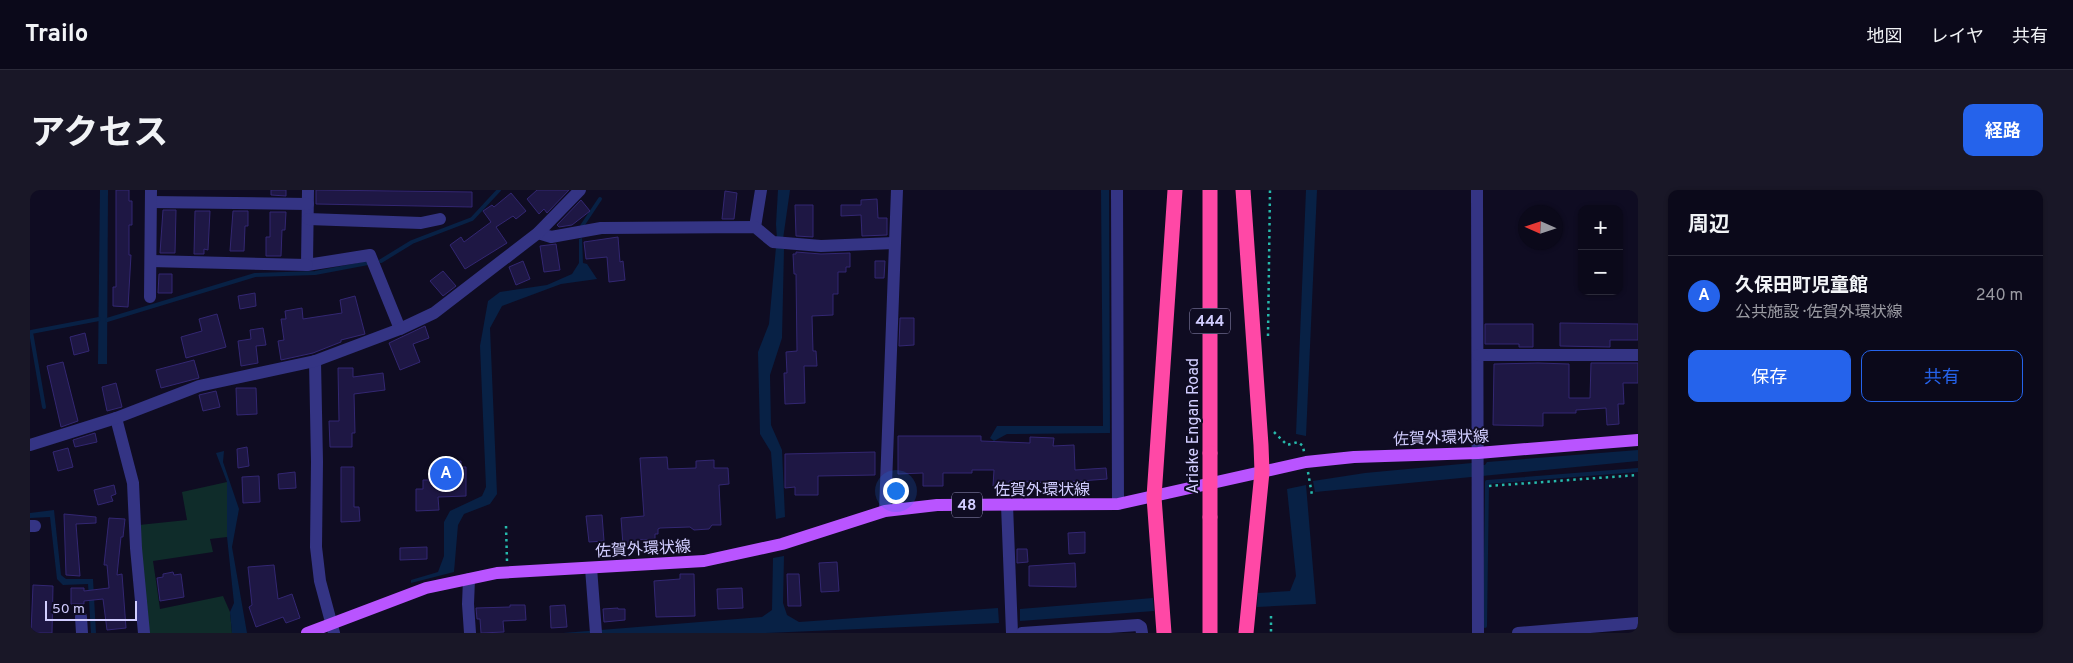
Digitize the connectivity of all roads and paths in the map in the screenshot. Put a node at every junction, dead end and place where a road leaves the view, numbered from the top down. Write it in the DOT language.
graph roads {
  1 [pos="308,190"];
  2 [pos="580,190"];
  3 [pos="761,190"];
  4 [pos="897,190"];
  5 [pos="1117,190"];
  6 [pos="1175,190"];
  7 [pos="1210,190"];
  8 [pos="1243,190"];
  9 [pos="1270,190"];
  10 [pos="1477,190"];
  11 [pos="151,196"];
  12 [pos="308,204"];
  13 [pos="440,219"];
  14 [pos="308,220"];
  15 [pos="755,227"];
  16 [pos="538,232"];
  17 [pos="894,244"];
  18 [pos="151,261"];
  19 [pos="307,265"];
  20 [pos="150,297"];
  21 [pos="400,329"];
  22 [pos="1268,342"];
  23 [pos="1638,354"];
  24 [pos="1478,355"];
  25 [pos="315,361"];
  26 [pos="116,418"];
  27 [pos="1274,424"];
  28 [pos="1638,440"];
  29 [pos="30,445"];
  30 [pos="1478,456"];
  31 [pos="1306,462"];
  32 [pos="1262,472"];
  33 [pos="1638,475"];
  34 [pos="1492,486"];
  35 [pos="1312,495"];
  36 [pos="1154,497"];
  37 [pos="1118,504"];
  38 [pos="1007,505"];
  39 [pos="885,511"];
  40 [pos="506,526"];
  41 [pos="591,568"];
  42 [pos="507,573"];
  43 [pos="470,579"];
  44 [pos="1271,616"];
  45 [pos="81,617"];
  46 [pos="1638,623"];
  47 [pos="333,628"];
  48 [pos="596,630"];
  49 [pos="82,633"];
  50 [pos="144,633"];
  51 [pos="307,633"];
  52 [pos="470,633"];
  53 [pos="1012,633"];
  54 [pos="1022,633"];
  55 [pos="1142,633"];
  56 [pos="1164,633"];
  57 [pos="1210,633"];
  58 [pos="1246,633"];
  59 [pos="1271,633"];
  60 [pos="1478,633"];
  61 [pos="1518,633"];
  1 -- 12 [label="street"];
  2 -- 16 [label="street"];
  3 -- 15 [label="street"];
  4 -- 17 [label="street"];
  5 -- 37 [label="street"];
  6 -- 36 [label="highway"];
  7 -- 57 [label="highway, Ariake Engan Road / 444, bridge"];
  8 -- 32 [label="highway"];
  9 -- 22 [label="path"];
  10 -- 24 [label="street"];
  11 -- 12 [label="street"];
  11 -- 18 [label="street"];
  12 -- 14 [label="street"];
  13 -- 14 [label="street"];
  14 -- 19 [label="street"];
  15 -- 16 [label="street"];
  15 -- 17 [label="street"];
  16 -- 21 [label="street"];
  17 -- 39 [label="street"];
  18 -- 19 [label="street"];
  18 -- 20 [label="street"];
  19 -- 21 [label="street"];
  21 -- 25 [label="street"];
  23 -- 24 [label="street"];
  24 -- 30 [label="street"];
  25 -- 26 [label="street"];
  25 -- 47 [label="street"];
  26 -- 29 [label="street"];
  26 -- 50 [label="street"];
  27 -- 31 [label="path"];
  28 -- 30 [label="main road, 佐賀外環状線 / 48"];
  30 -- 31 [label="main road, 佐賀外環状線 / 48"];
  30 -- 60 [label="street"];
  31 -- 32 [label="main road, 佐賀外環状線 / 48"];
  31 -- 35 [label="path"];
  32 -- 36 [label="main road, 佐賀外環状線 / 48"];
  32 -- 58 [label="highway"];
  33 -- 34 [label="path"];
  36 -- 37 [label="main road, 佐賀外環状線 / 48"];
  36 -- 56 [label="highway"];
  37 -- 38 [label="main road, 佐賀外環状線 / 48"];
  38 -- 39 [label="main road, 佐賀外環状線 / 48"];
  38 -- 53 [label="street"];
  39 -- 41 [label="main road, 佐賀外環状線 / 48"];
  40 -- 42 [label="path"];
  41 -- 42 [label="main road, 佐賀外環状線 / 48"];
  41 -- 48 [label="street"];
  42 -- 43 [label="main road, 佐賀外環状線 / 48"];
  43 -- 47 [label="main road, 佐賀外環状線 / 48"];
  43 -- 52 [label="street"];
  44 -- 59 [label="path"];
  45 -- 49 [label="street"];
  46 -- 61 [label="street"];
  47 -- 51 [label="main road, 佐賀外環状線 / 48"];
  54 -- 55 [label="street"];
}
